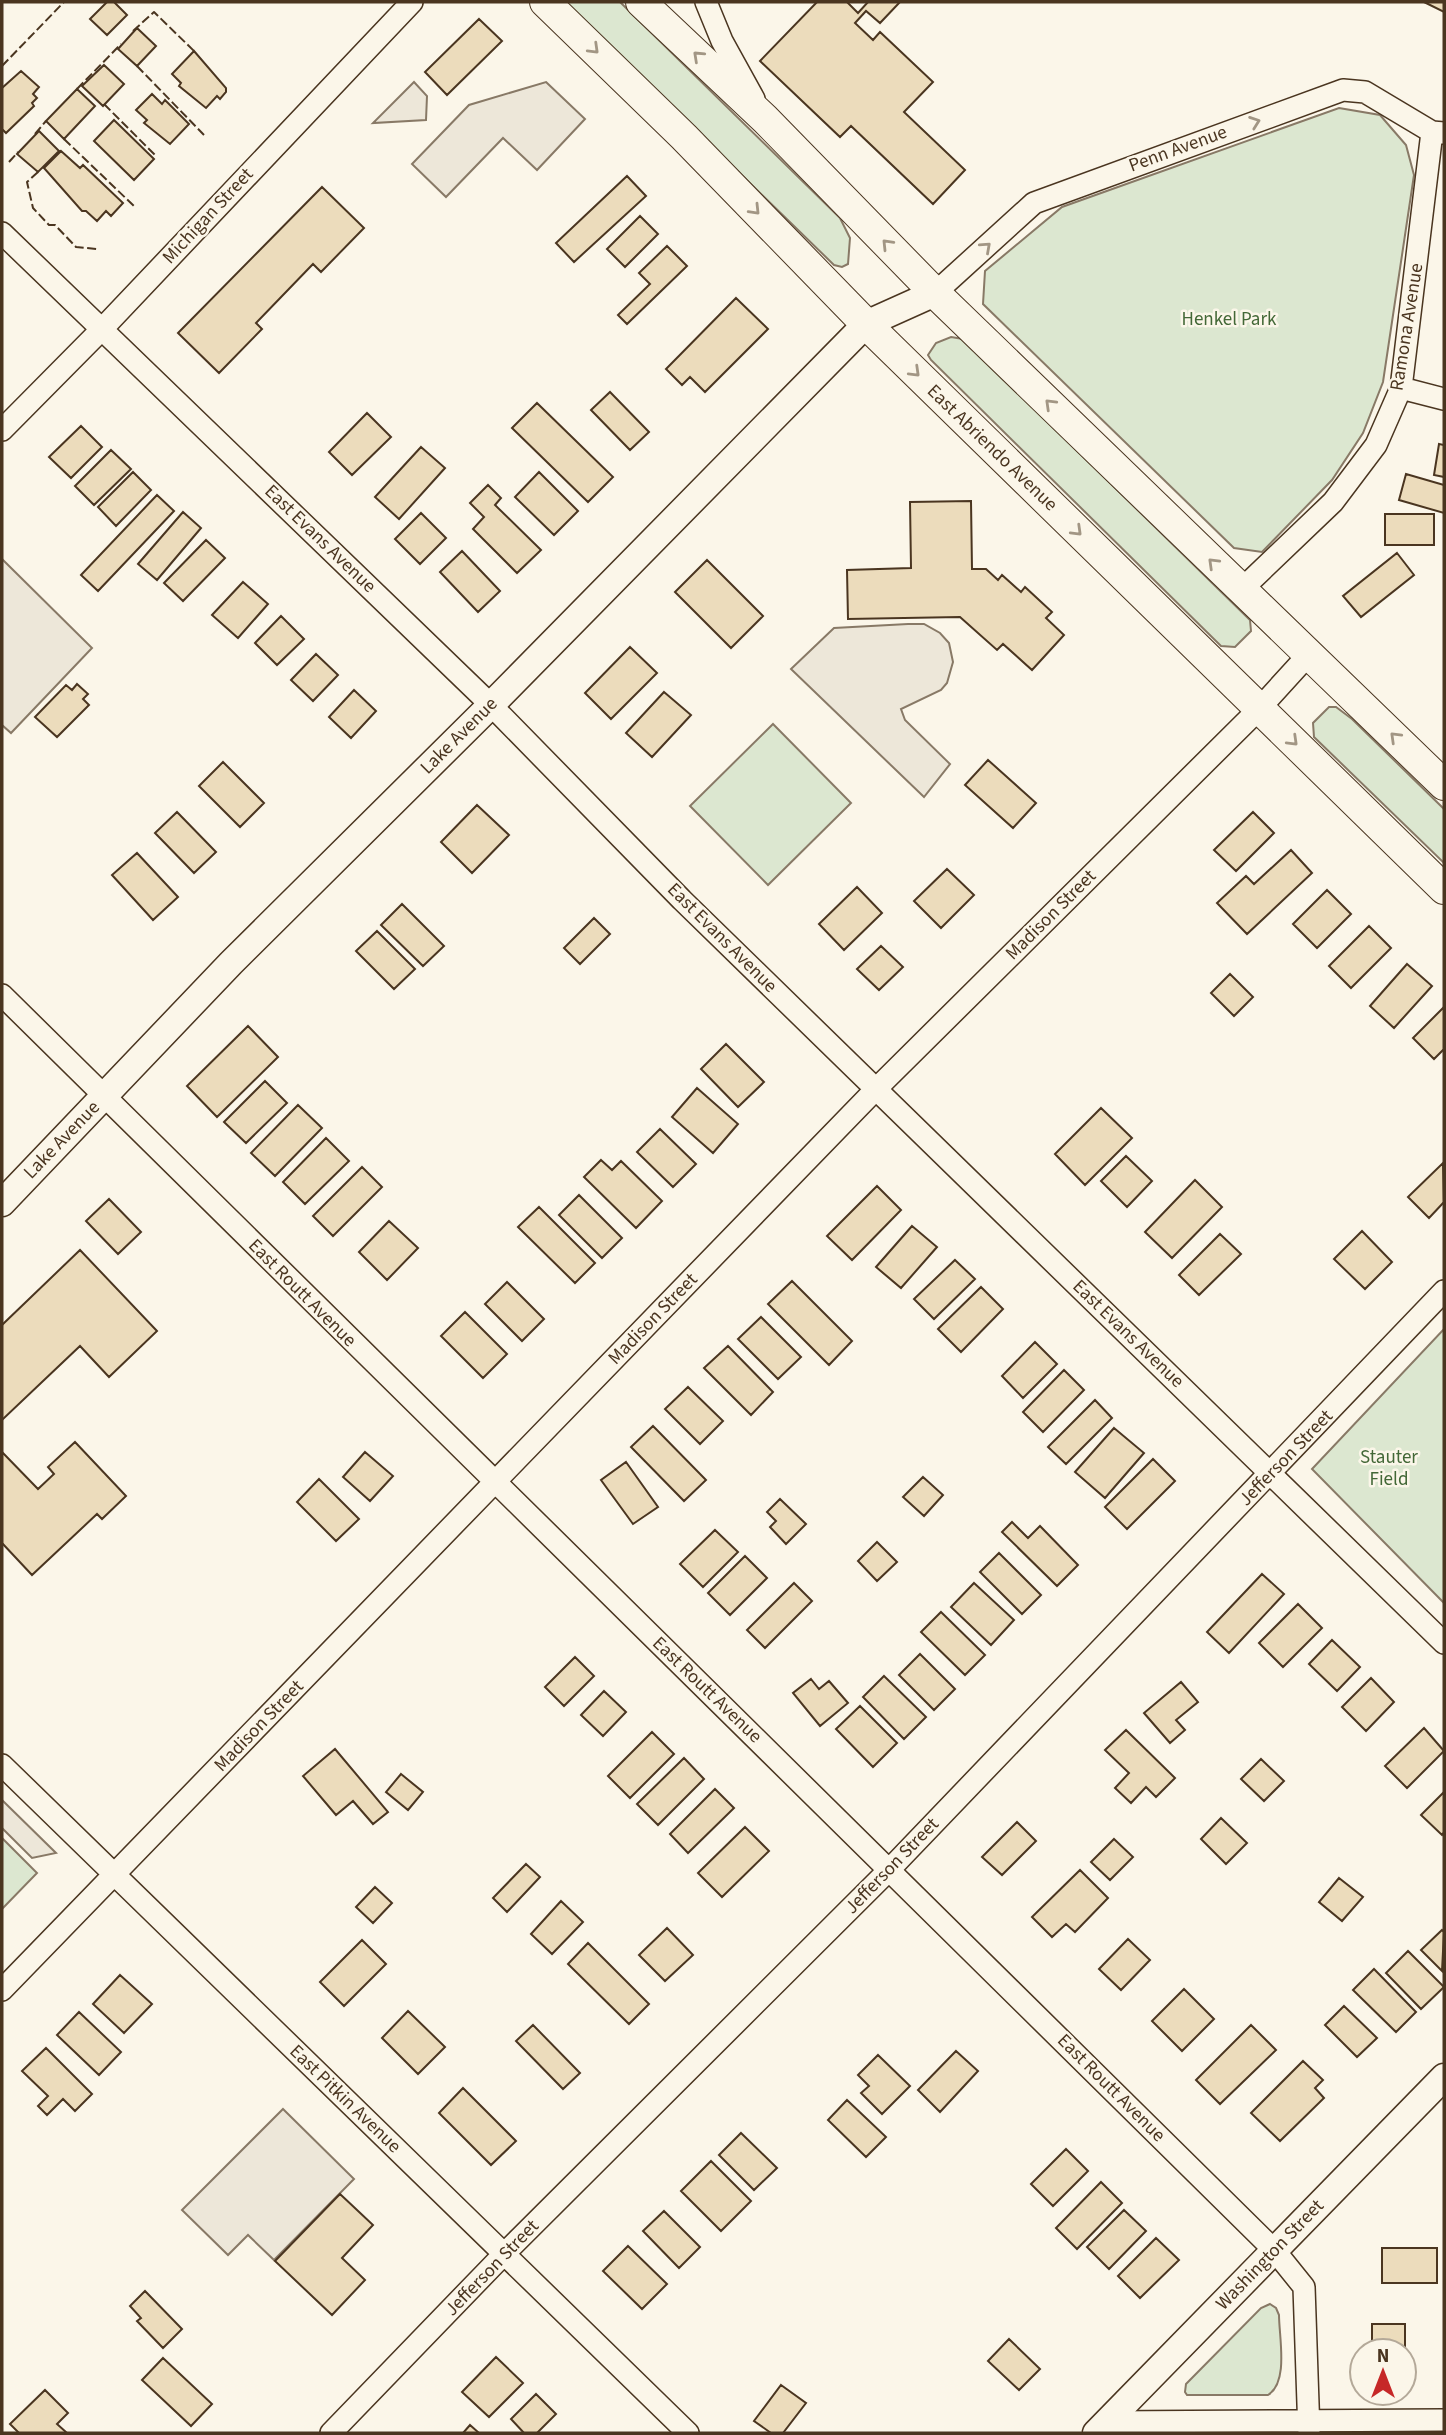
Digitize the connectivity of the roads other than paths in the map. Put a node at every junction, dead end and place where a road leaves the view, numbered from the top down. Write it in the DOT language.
graph roads {
  1 [pos="412,2"];
  2 [pos="545,2"];
  3 [pos="641,2"];
  4 [pos="706,2"];
  5 [pos="765,120"];
  6 [pos="1438,132"];
  7 [pos="2,233"];
  8 [pos="935,293"];
  9 [pos="866,324"];
  10 [pos="103,328"];
  11 [pos="1401,388"];
  12 [pos="1444,399"];
  13 [pos="2,430"];
  14 [pos="1241,590"];
  15 [pos="1310,653"];
  16 [pos="491,705"];
  17 [pos="1259,709"];
  18 [pos="1444,785"];
  19 [pos="1444,889"];
  20 [pos="2,995"];
  21 [pos="876,1089"];
  22 [pos="105,1096"];
  23 [pos="2,1203"];
  24 [pos="1444,1291"];
  25 [pos="1271,1474"];
  26 [pos="494,1482"];
  27 [pos="1444,1643"];
  28 [pos="2,1765"];
  29 [pos="890,1869"];
  30 [pos="115,1876"];
  31 [pos="2,1990"];
  32 [pos="1444,2077"];
  33 [pos="1275,2250"];
  34 [pos="504,2254"];
  35 [pos="1444,2420"];
  36 [pos="1309,2427"];
  37 [pos="1101,2428"];
  38 [pos="331,2433"];
  39 [pos="688,2433"];
  1 -- 10 [label="street, Michigan Street"];
  2 -- 9 [label="main road, East Abriendo Avenue, one-way"];
  5 -- 3 [label="main road, one-way"];
  4 -- 5 [label="street"];
  8 -- 5 [label="main road, one-way"];
  8 -- 6 [label="street, Penn Avenue, one-way"];
  6 -- 11 [label="street, Ramona Avenue"];
  7 -- 10 [label="street, East Evans Avenue"];
  8 -- 9 [label="street, Lake Avenue"];
  14 -- 8 [label="main road, one-way"];
  9 -- 16 [label="street, Lake Avenue"];
  9 -- 17 [label="main road, East Abriendo Avenue, one-way"];
  10 -- 13 [label="street, Michigan Street"];
  10 -- 16 [label="street, East Evans Avenue"];
  11 -- 12 [label="street"];
  11 -- 14 [label="street, Ramona Avenue"];
  14 -- 15 [label="main road"];
  15 -- 17 [label="street, Madison Street"];
  18 -- 15 [label="main road, one-way"];
  16 -- 21 [label="street, East Evans Avenue"];
  16 -- 22 [label="street, Lake Avenue"];
  17 -- 19 [label="main road, East Abriendo Avenue, one-way"];
  17 -- 21 [label="street, Madison Street"];
  20 -- 22 [label="street, East Routt Avenue"];
  21 -- 25 [label="street, East Evans Avenue"];
  21 -- 26 [label="street, Madison Street"];
  22 -- 23 [label="street, Lake Avenue"];
  22 -- 26 [label="street, East Routt Avenue"];
  24 -- 25 [label="street, Jefferson Street"];
  25 -- 27 [label="street, East Evans Avenue"];
  25 -- 29 [label="street, Jefferson Street"];
  26 -- 29 [label="street, East Routt Avenue"];
  26 -- 30 [label="street, Madison Street"];
  28 -- 30 [label="street, East Pitkin Avenue"];
  29 -- 33 [label="street, East Routt Avenue"];
  29 -- 34 [label="street, Jefferson Street"];
  30 -- 31 [label="street, Madison Street"];
  30 -- 34 [label="street, East Pitkin Avenue"];
  32 -- 33 [label="street, Washington Street"];
  33 -- 36 [label="street, East Routt Avenue"];
  33 -- 37 [label="street, Washington Street"];
  34 -- 38 [label="street, Jefferson Street"];
  34 -- 39 [label="street, East Pitkin Avenue"];
  35 -- 36 [label="street"];
  36 -- 37 [label="street"];
}
